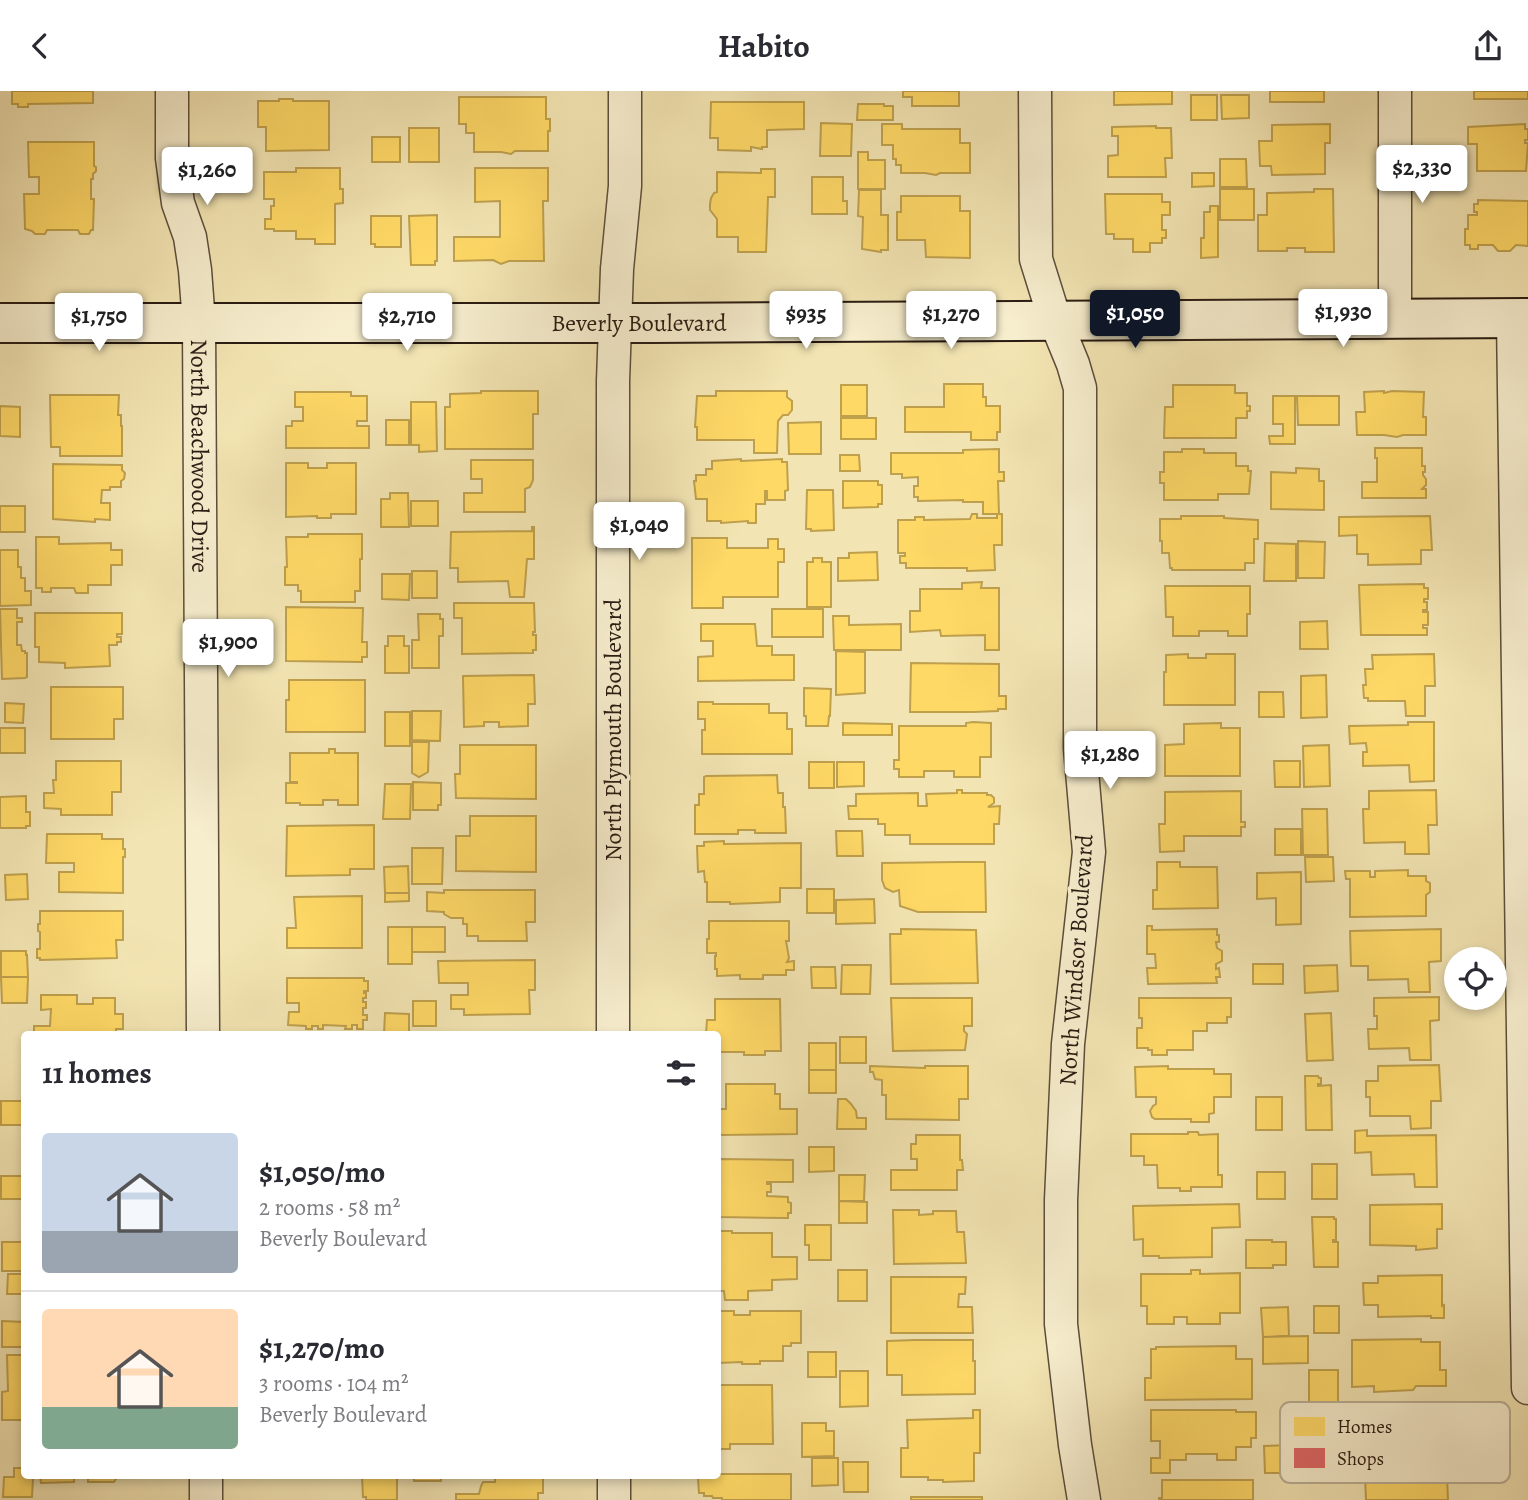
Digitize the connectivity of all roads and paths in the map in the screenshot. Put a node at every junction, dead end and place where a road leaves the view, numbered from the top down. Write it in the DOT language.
graph roads {
  1 [pos="172,91"];
  2 [pos="625,91"];
  3 [pos="1035,91"];
  4 [pos="1395,91"];
  5 [pos="1520,318"];
  6 [pos="1395,319"];
  7 [pos="1055,320"];
  8 [pos="0,323"];
  9 [pos="199,323"];
  10 [pos="615,323"];
  11 [pos="203,1031"];
  12 [pos="613,1031"];
  13 [pos="1528,1388"];
  14 [pos="206,1479"];
  15 [pos="614,1479"];
  16 [pos="206,1500"];
  17 [pos="614,1500"];
  18 [pos="1084,1500"];
  1 -- 9 [label="street, North Beachwood Drive"];
  2 -- 10 [label="street, North Plymouth Boulevard"];
  3 -- 7 [label="street, North Windsor Boulevard"];
  4 -- 6 [label="street"];
  5 -- 6 [label="main road, Beverly Boulevard"];
  5 -- 13 [label="street"];
  6 -- 7 [label="main road, Beverly Boulevard"];
  7 -- 10 [label="main road, Beverly Boulevard"];
  7 -- 18 [label="street, North Windsor Boulevard"];
  8 -- 9 [label="main road, Beverly Boulevard"];
  9 -- 10 [label="main road, Beverly Boulevard"];
  9 -- 11 [label="street, North Beachwood Drive"];
  10 -- 12 [label="street, North Plymouth Boulevard"];
  14 -- 16 [label="street"];
  15 -- 17 [label="street"];
}
